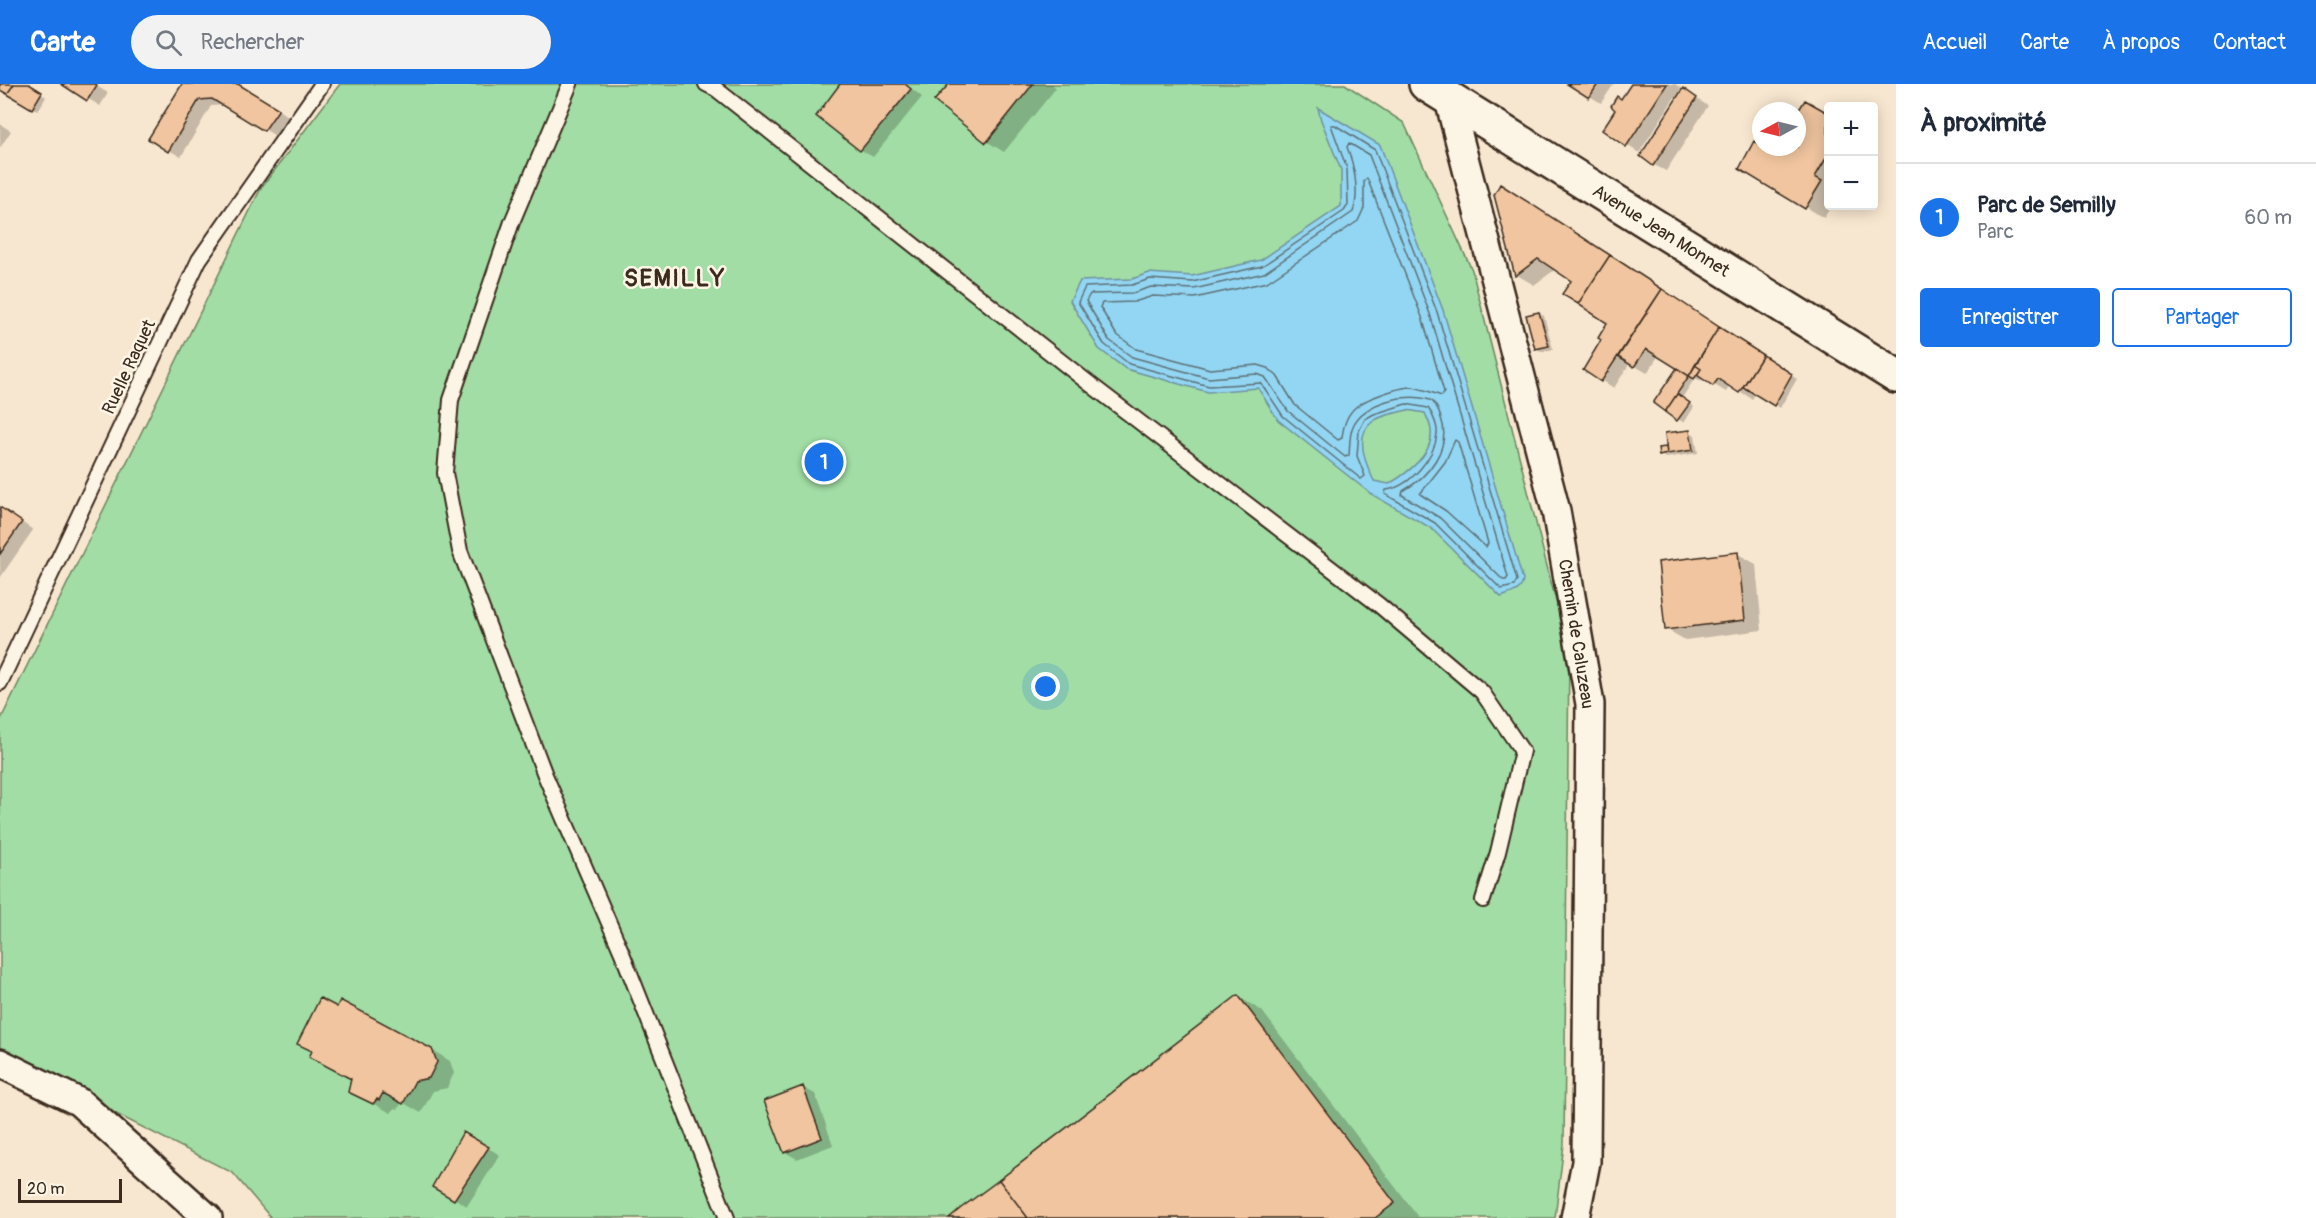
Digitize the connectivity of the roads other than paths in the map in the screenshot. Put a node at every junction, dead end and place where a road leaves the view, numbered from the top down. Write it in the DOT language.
graph roads {
  1 [pos="322,84"];
  2 [pos="570,84"];
  3 [pos="705,84"];
  4 [pos="1438,92"];
  5 [pos="1896,376"];
  6 [pos="0,683"];
  7 [pos="1483,900"];
  8 [pos="0,1063"];
  9 [pos="208,1218"];
  10 [pos="727,1218"];
  11 [pos="1575,1218"];
  1 -- 6 [label="lane, Ruelle Raquet"];
  2 -- 10 [label="lane"];
  3 -- 7 [label="lane"];
  4 -- 5 [label="main road, Avenue Jean Monnet"];
  4 -- 11 [label="street, Chemin de Caluzeau"];
  8 -- 9 [label="street"];
}
